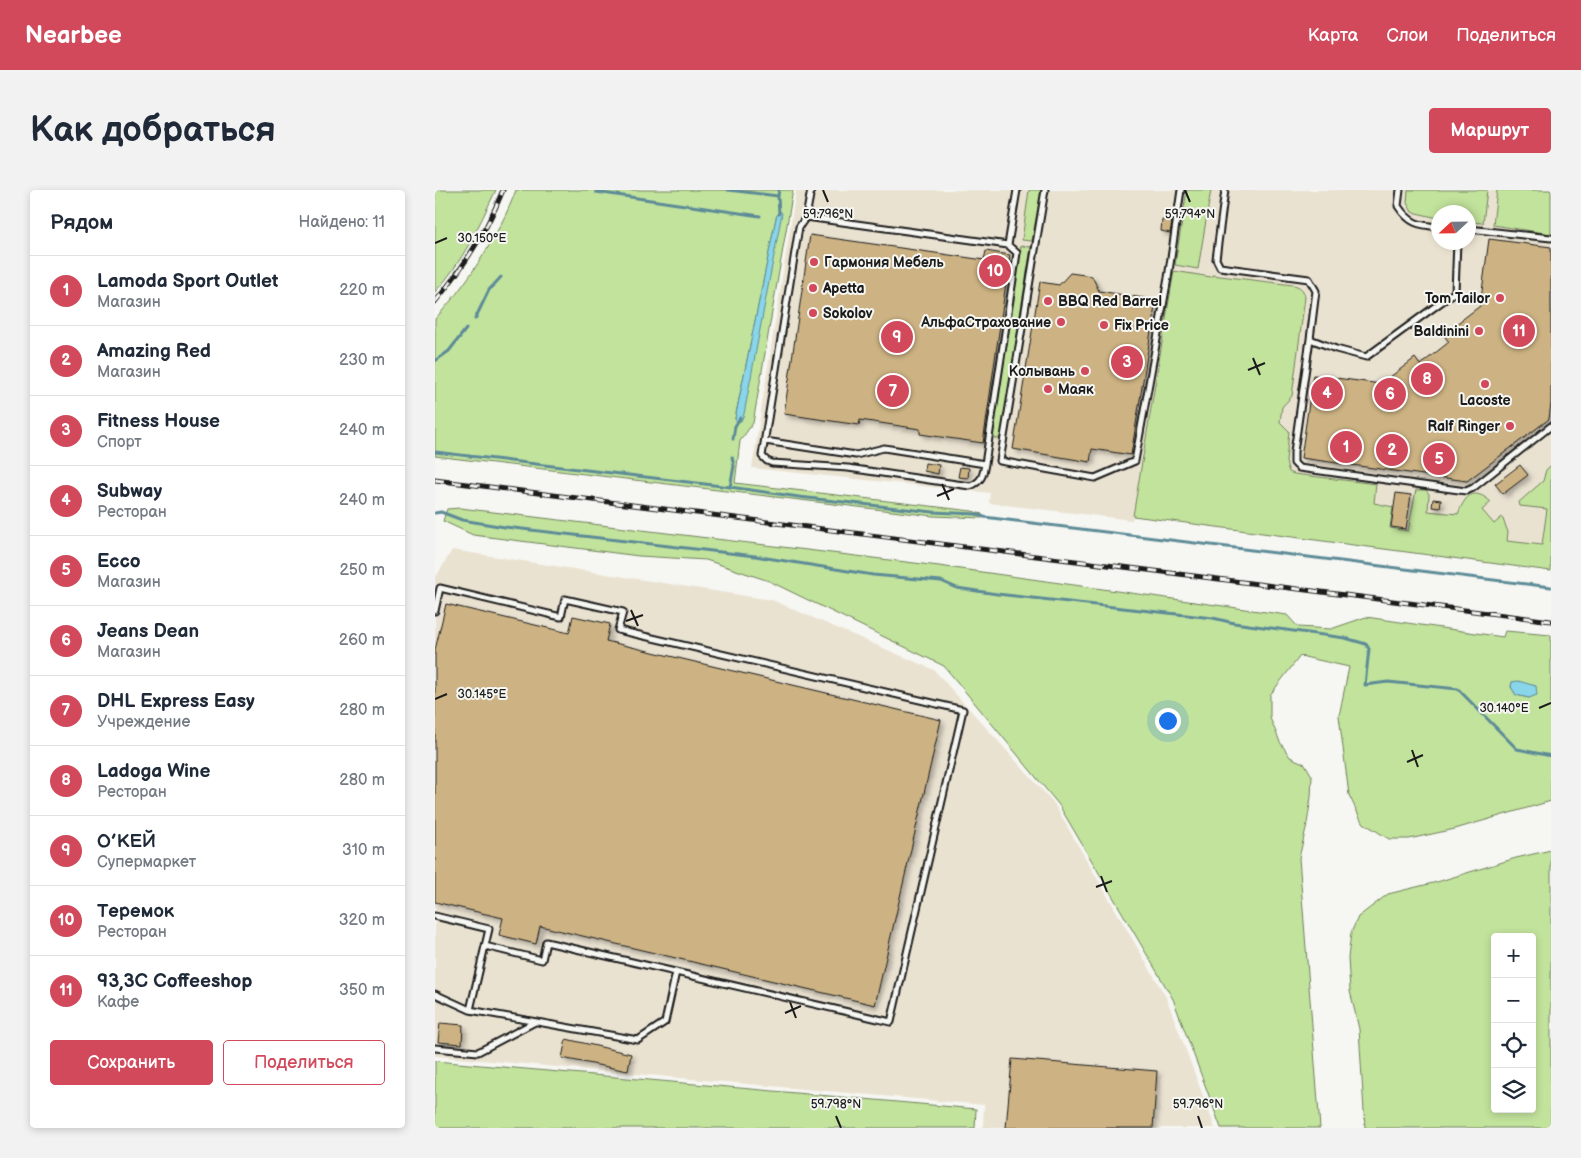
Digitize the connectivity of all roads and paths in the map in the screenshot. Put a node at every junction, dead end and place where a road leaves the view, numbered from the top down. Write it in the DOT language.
graph roads {
  1 [pos="811,190"];
  2 [pos="1017,190"];
  3 [pos="1045,190"];
  4 [pos="1181,190"];
  5 [pos="1225,190"];
  6 [pos="1400,190"];
  7 [pos="806,217"];
  8 [pos="1431,226"];
  9 [pos="1476,230"];
  10 [pos="1551,238"];
  11 [pos="1008,245"];
  12 [pos="1457,250"];
  13 [pos="1310,339"];
  14 [pos="1551,426"];
  15 [pos="765,441"];
  16 [pos="985,464"];
  17 [pos="435,611"];
  18 [pos="435,916"];
  19 [pos="485,946"];
  20 [pos="676,972"];
  21 [pos="435,994"];
  22 [pos="470,1010"];
  23 [pos="535,1022"];
  24 [pos="435,1048"];
  1 -- 7 [label="lane"];
  2 -- 11 [label="lane"];
  3 -- 4 [label="lane"];
  5 -- 13 [label="lane"];
  6 -- 8 [label="lane"];
  7 -- 11 [label="lane"];
  7 -- 15 [label="lane"];
  9 -- 10 [label="lane"];
  11 -- 16 [label="lane"];
  12 -- 13 [label="lane"];
  13 -- 14 [label="lane"];
  15 -- 16 [label="lane"];
  15 -- 16 [label="lane"];
  17 -- 20 [label="lane"];
  18 -- 19 [label="lane"];
  19 -- 20 [label="lane"];
  19 -- 22 [label="lane"];
  20 -- 23 [label="lane"];
  21 -- 22 [label="lane"];
  22 -- 23 [label="lane"];
  23 -- 24 [label="lane"];
}
